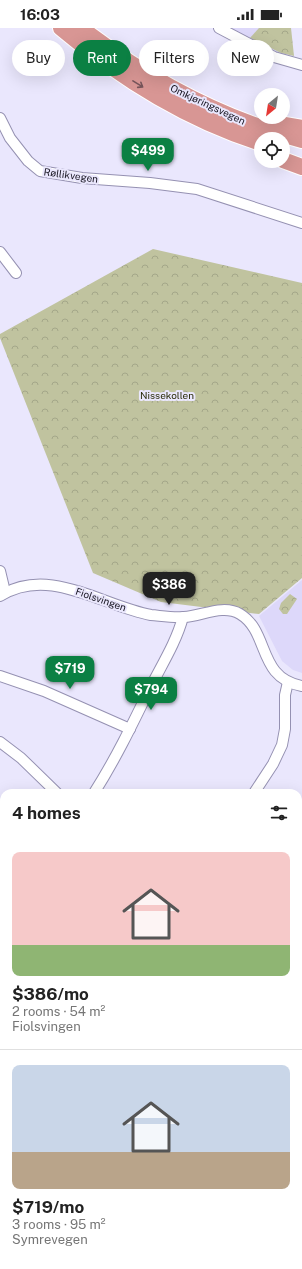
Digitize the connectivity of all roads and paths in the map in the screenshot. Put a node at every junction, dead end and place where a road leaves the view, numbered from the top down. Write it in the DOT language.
graph roads {
  1 [pos="61,28"];
  2 [pos="81,28"];
  3 [pos="219,28"];
  4 [pos="302,66"];
  5 [pos="1,122"];
  6 [pos="302,128"];
  7 [pos="270,132"];
  8 [pos="254,136"];
  9 [pos="254,138"];
  10 [pos="290,140"];
  11 [pos="302,140"];
  12 [pos="290,151"];
  13 [pos="302,155"];
  14 [pos="290,163"];
  15 [pos="302,167"];
  16 [pos="302,223"];
  17 [pos="0,252"];
  18 [pos="16,273"];
  19 [pos="0,571"];
  20 [pos="3,594"];
  21 [pos="183,617"];
  22 [pos="0,676"];
  23 [pos="288,682"];
  24 [pos="302,686"];
  25 [pos="130,729"];
  26 [pos="0,742"];
  27 [pos="53,789"];
  28 [pos="96,789"];
  29 [pos="257,789"];
  1 -- 9 [label="highway, Omkjøringsvegen, one-way"];
  2 -- 8 [label="highway, Omkjøringsvegen"];
  3 -- 4 [label="street"];
  5 -- 16 [label="street, Røllikvegen"];
  6 -- 7 [label="highway"];
  10 -- 11 [label="highway, Omkjøringsvegen"];
  12 -- 13 [label="highway"];
  14 -- 15 [label="highway"];
  17 -- 18 [label="street"];
  19 -- 20 [label="street"];
  20 -- 21 [label="street, Fiolsvingen"];
  21 -- 23 [label="street, Fiolsvingen"];
  21 -- 25 [label="street"];
  22 -- 25 [label="street"];
  23 -- 24 [label="street, Fiolsvingen"];
  23 -- 29 [label="street"];
  25 -- 28 [label="street"];
  26 -- 27 [label="street"];
}
